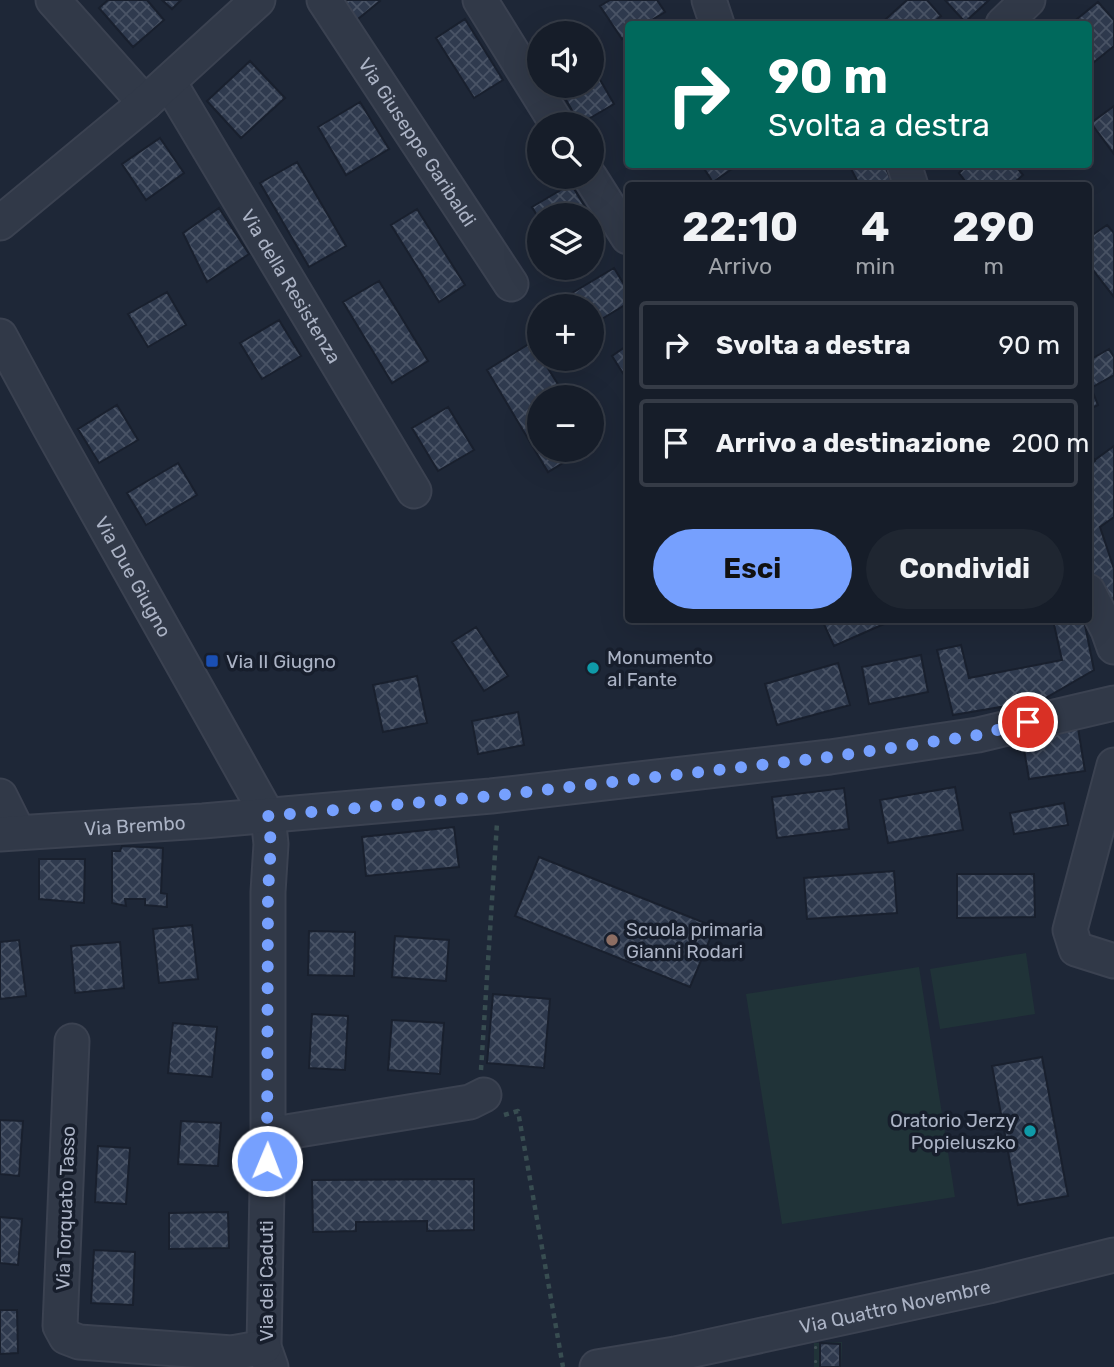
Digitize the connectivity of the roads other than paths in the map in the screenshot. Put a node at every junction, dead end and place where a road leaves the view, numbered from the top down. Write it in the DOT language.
graph roads {
  1 [pos="53,0"];
  2 [pos="258,0"];
  3 [pos="324,0"];
  4 [pos="480,0"];
  5 [pos="709,0"];
  6 [pos="1028,0"];
  7 [pos="716,21"];
  8 [pos="1006,21"];
  9 [pos="157,93"];
  10 [pos="550,112"];
  11 [pos="598,189"];
  12 [pos="0,223"];
  13 [pos="625,232"];
  14 [pos="511,284"];
  15 [pos="0,336"];
  16 [pos="414,491"];
  17 [pos="1092,599"];
  18 [pos="1114,646"];
  19 [pos="1114,703"];
  20 [pos="1114,765"];
  21 [pos="0,796"];
  22 [pos="268,816"];
  23 [pos="9,833"];
  24 [pos="1114,961"];
  25 [pos="72,1041"];
  26 [pos="484,1095"];
  27 [pos="268,1135"];
  28 [pos="1114,1255"];
  29 [pos="101,1356"];
  30 [pos="268,1357"];
  31 [pos="675,1360"];
  32 [pos="597,1367"];
  1 -- 9 [label="street, Via della Resistenza"];
  2 -- 9 [label="street"];
  3 -- 14 [label="street, Via Giuseppe Garibaldi"];
  4 -- 10 [label="street"];
  5 -- 7 [label="street"];
  6 -- 8 [label="street"];
  9 -- 12 [label="street"];
  9 -- 16 [label="street, Via della Resistenza"];
  11 -- 13 [label="street"];
  15 -- 22 [label="street, Via Due Giugno"];
  17 -- 18 [label="street"];
  19 -- 22 [label="street, Via Brembo"];
  20 -- 24 [label="street"];
  21 -- 23 [label="street"];
  22 -- 23 [label="street, Via Brembo"];
  22 -- 27 [label="street, Via dei Caduti"];
  25 -- 29 [label="street, Via Torquato Tasso"];
  26 -- 27 [label="street"];
  27 -- 30 [label="street, Via dei Caduti"];
  28 -- 31 [label="street, Via Quattro Novembre"];
  29 -- 30 [label="street, Via Torquato Tasso"];
  31 -- 32 [label="street, Via Quattro Novembre"];
}
